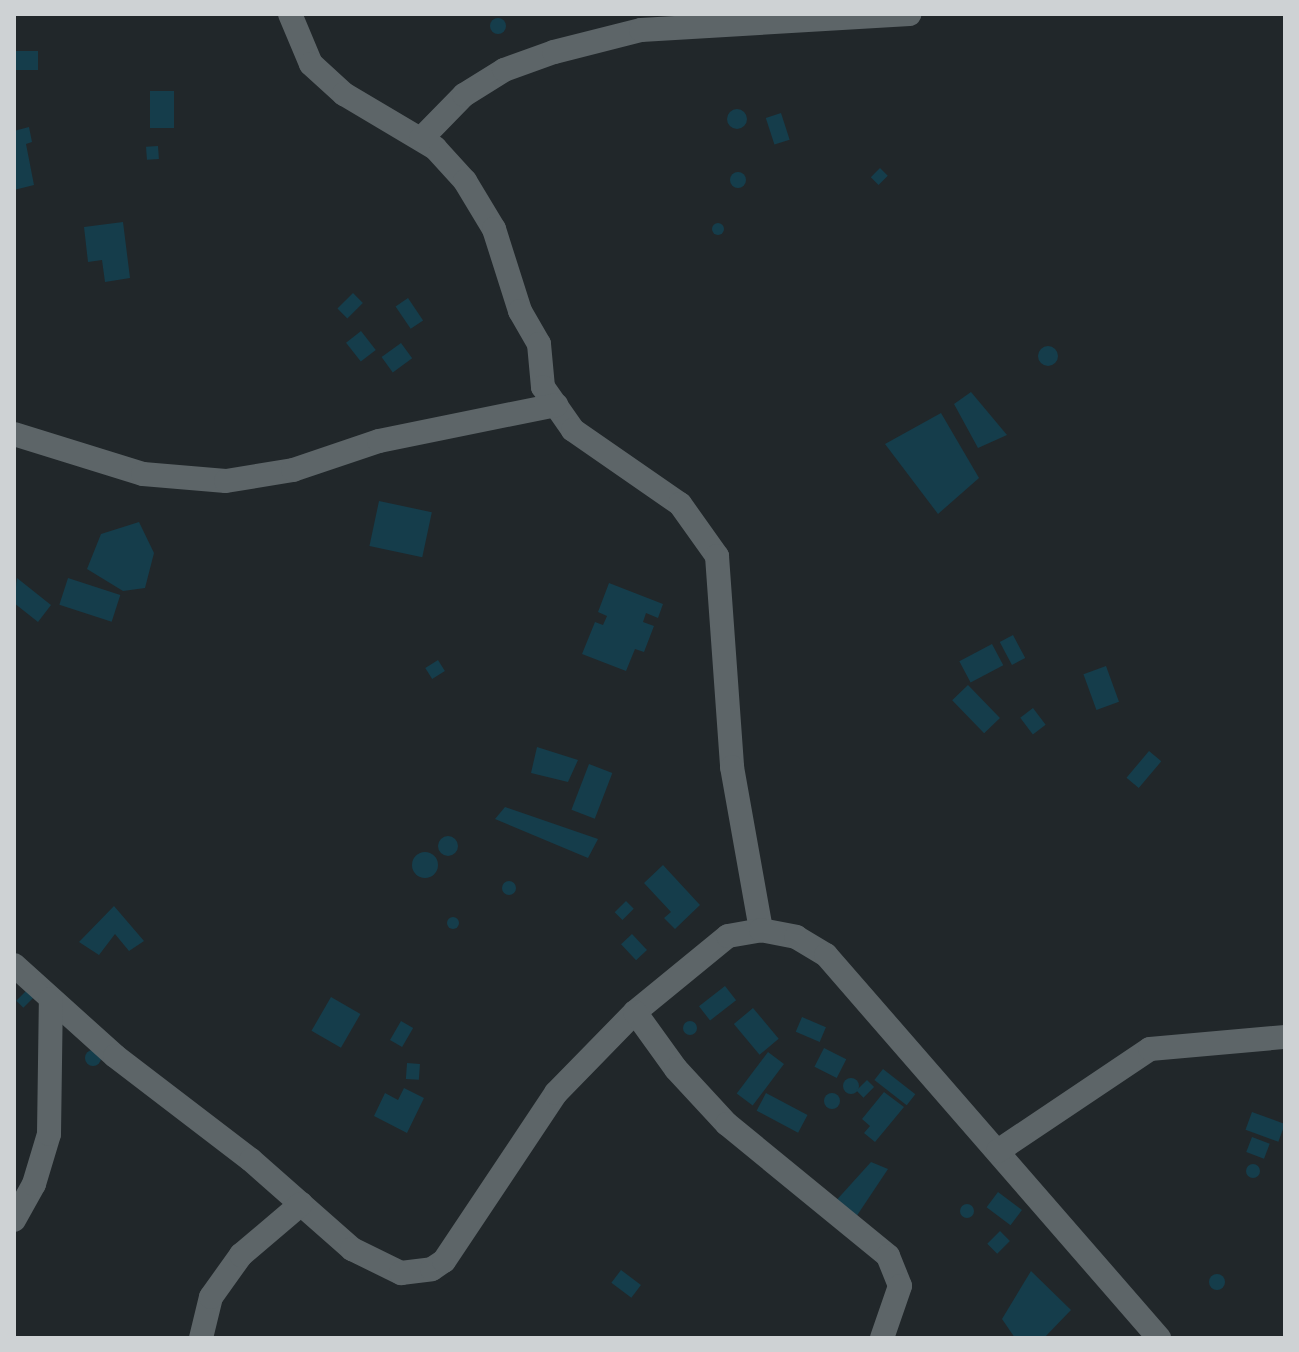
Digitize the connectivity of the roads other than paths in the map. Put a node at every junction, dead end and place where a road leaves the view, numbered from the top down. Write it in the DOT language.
graph roads {
  1 [pos="290,14"];
  2 [pos="910,14"];
  3 [pos="421,139"];
  4 [pos="556,405"];
  5 [pos="14,434"];
  6 [pos="761,930"];
  7 [pos="14,965"];
  8 [pos="51,999"];
  9 [pos="635,1012"];
  10 [pos="1285,1037"];
  11 [pos="998,1151"];
  12 [pos="301,1204"];
  13 [pos="14,1220"];
  14 [pos="201,1338"];
  15 [pos="882,1338"];
  16 [pos="1159,1338"];
  1 -- 3 [label="street"];
  2 -- 3 [label="street"];
  3 -- 4 [label="street"];
  4 -- 5 [label="street"];
  4 -- 6 [label="street"];
  6 -- 9 [label="street"];
  6 -- 11 [label="street"];
  7 -- 8 [label="street"];
  8 -- 12 [label="street"];
  8 -- 13 [label="street"];
  9 -- 12 [label="street"];
  9 -- 15 [label="street"];
  10 -- 11 [label="street"];
  11 -- 16 [label="street"];
  12 -- 14 [label="street"];
}
